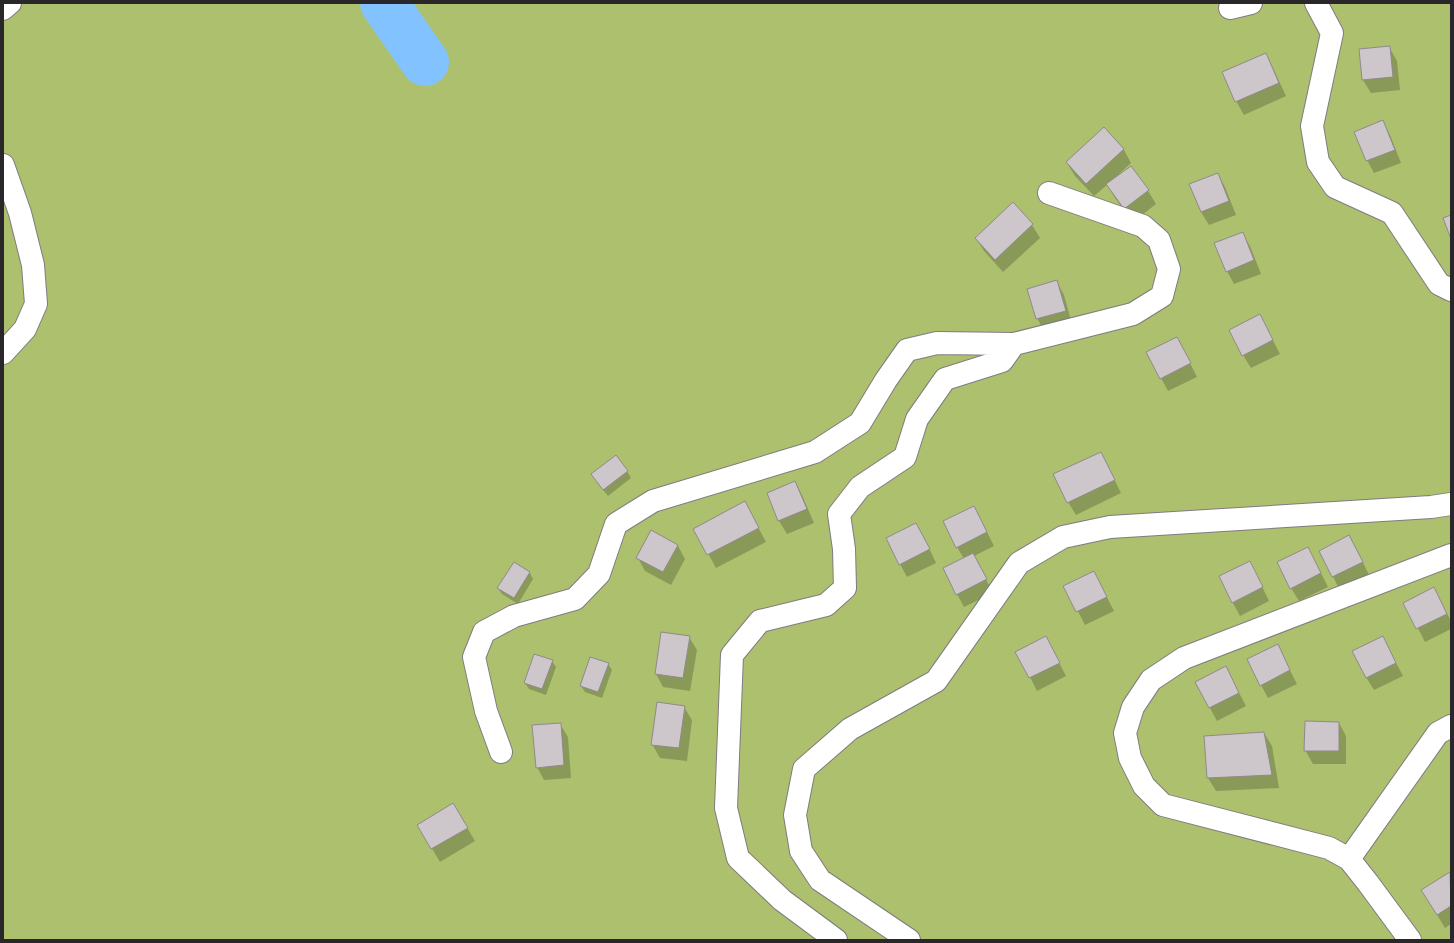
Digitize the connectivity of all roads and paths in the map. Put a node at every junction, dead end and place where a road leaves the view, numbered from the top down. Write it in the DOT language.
graph roads {
  1 [pos="10,3"];
  2 [pos="1251,3"];
  3 [pos="1316,3"];
  4 [pos="3,8"];
  5 [pos="1230,8"];
  6 [pos="3,165"];
  7 [pos="1049,193"];
  8 [pos="1451,290"];
  9 [pos="1014,344"];
  10 [pos="3,353"];
  11 [pos="1451,504"];
  12 [pos="1451,556"];
  13 [pos="1451,726"];
  14 [pos="501,752"];
  15 [pos="1349,859"];
  16 [pos="836,940"];
  17 [pos="909,940"];
  18 [pos="1410,940"];
  1 -- 4 [label="street"];
  2 -- 5 [label="street"];
  3 -- 8 [label="street"];
  6 -- 10 [label="street"];
  7 -- 9 [label="street"];
  9 -- 14 [label="street"];
  9 -- 16 [label="street"];
  11 -- 17 [label="street"];
  12 -- 15 [label="street"];
  13 -- 15 [label="street"];
  15 -- 18 [label="street"];
}
